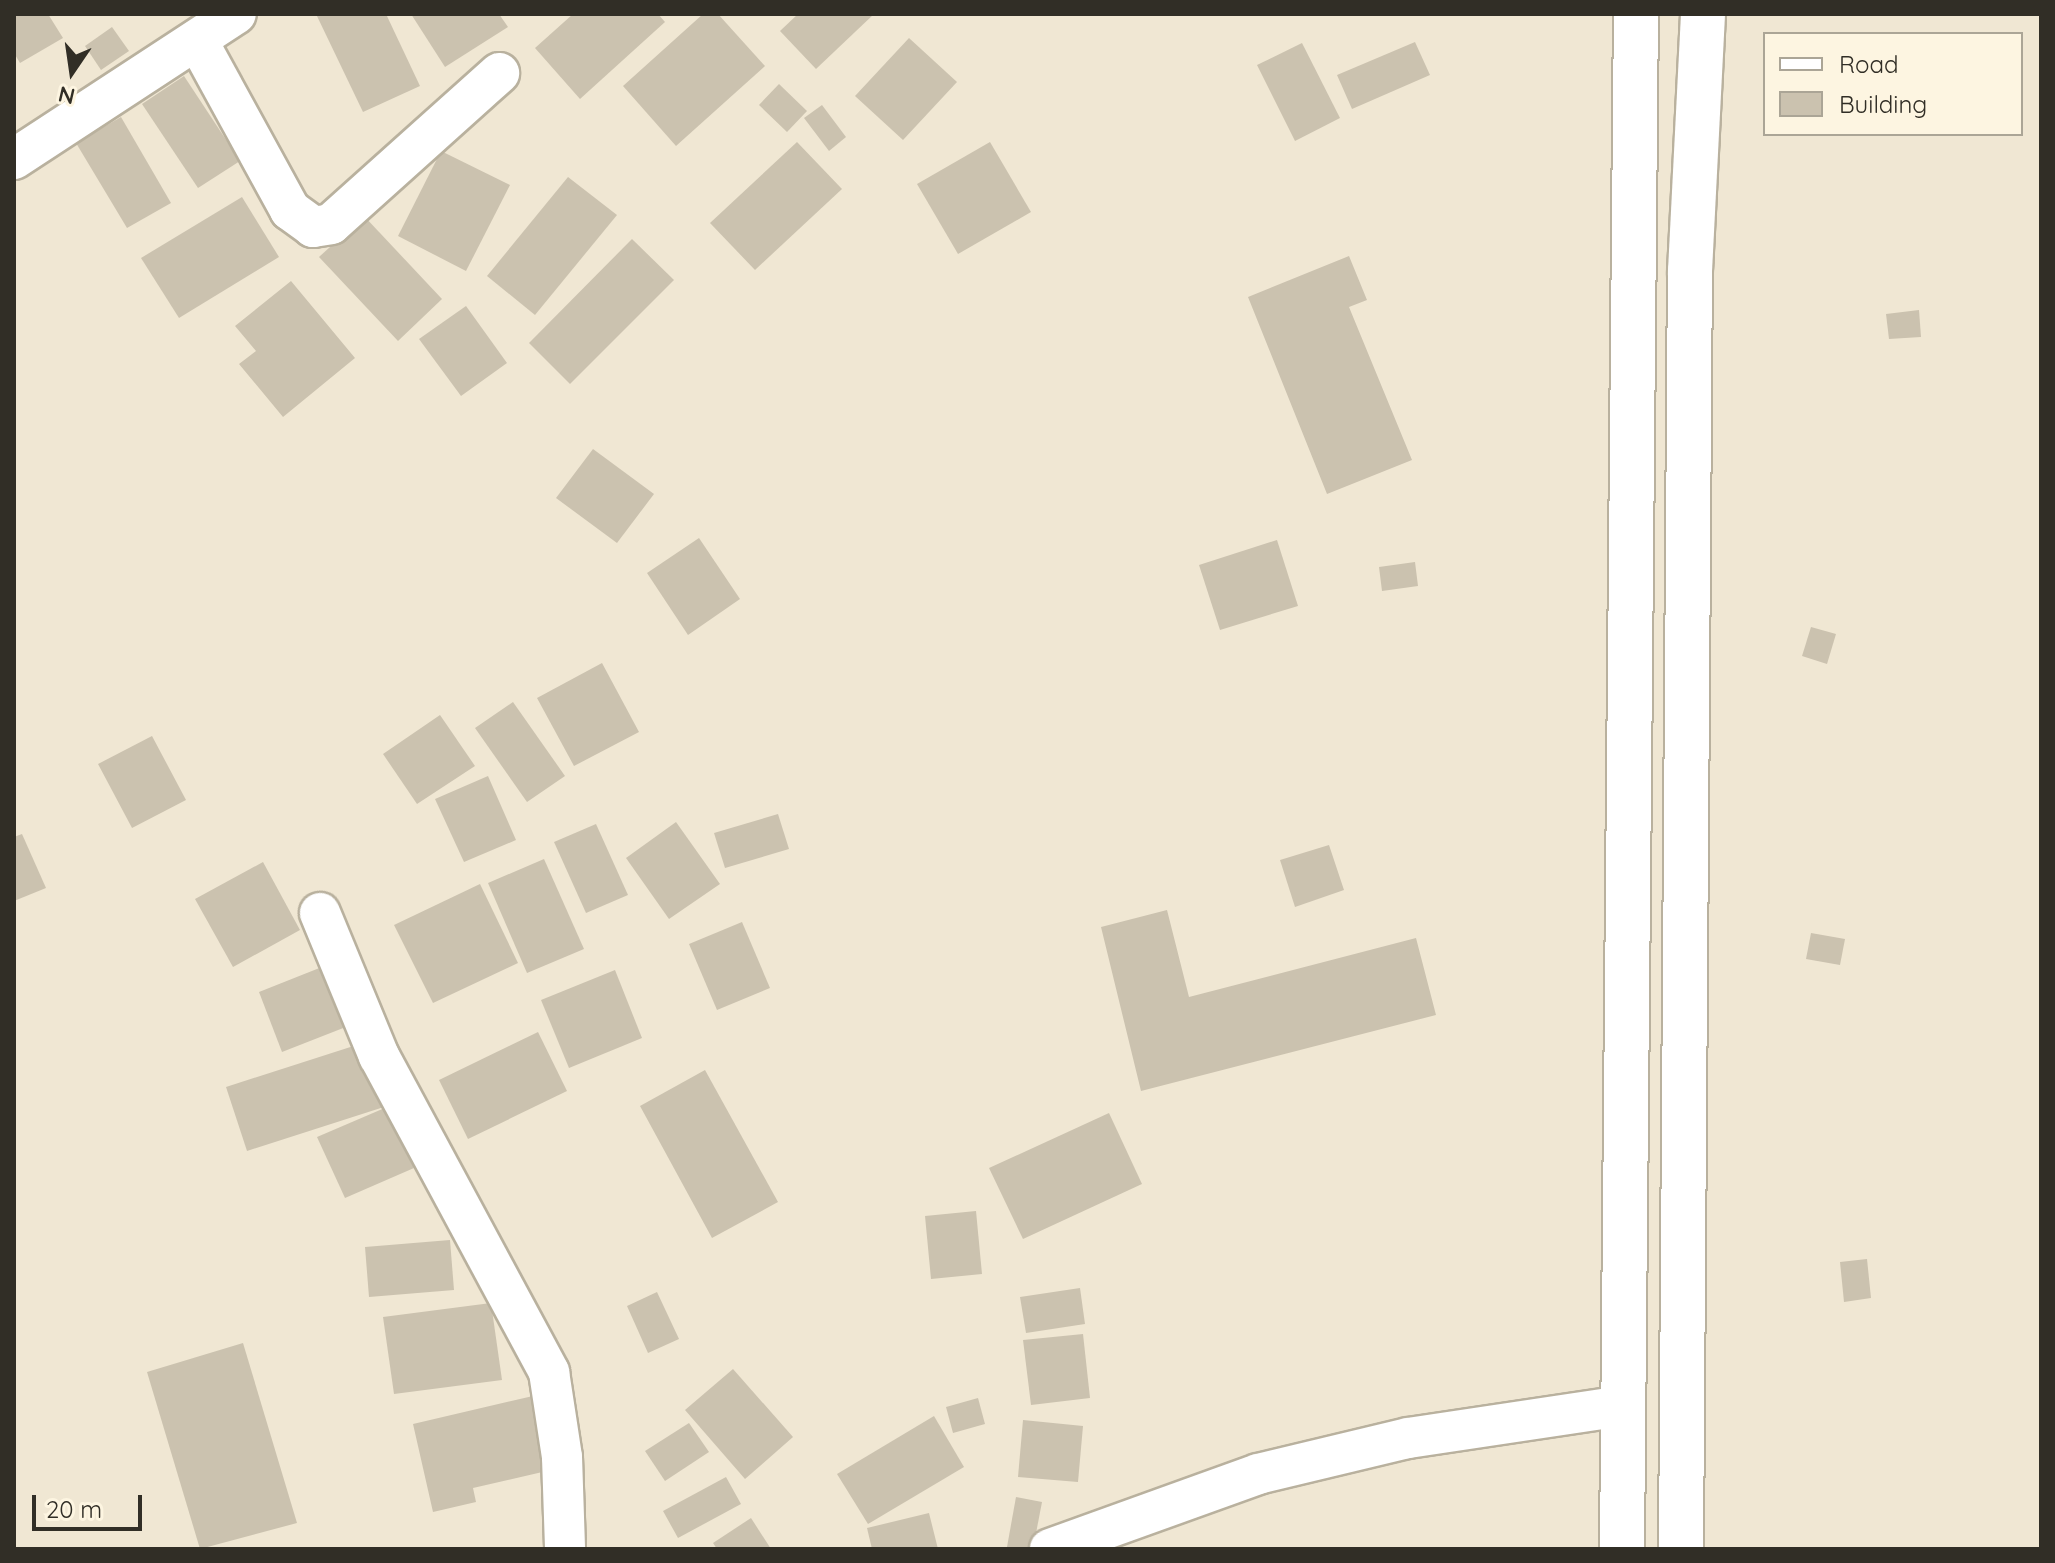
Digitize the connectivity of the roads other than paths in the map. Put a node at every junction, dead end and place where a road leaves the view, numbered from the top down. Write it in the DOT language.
graph roads {
  1 [pos="236,14"];
  2 [pos="1636,14"];
  3 [pos="1703,14"];
  4 [pos="197,40"];
  5 [pos="499,73"];
  6 [pos="14,159"];
  7 [pos="320,913"];
  8 [pos="1623,1406"];
  9 [pos="565,1549"];
  10 [pos="1050,1549"];
  11 [pos="1622,1549"];
  12 [pos="1681,1549"];
  1 -- 4 [label="street"];
  2 -- 8 [label="highway"];
  3 -- 12 [label="highway"];
  4 -- 5 [label="street"];
  4 -- 6 [label="street"];
  7 -- 9 [label="street"];
  8 -- 10 [label="street"];
  8 -- 11 [label="highway"];
}
